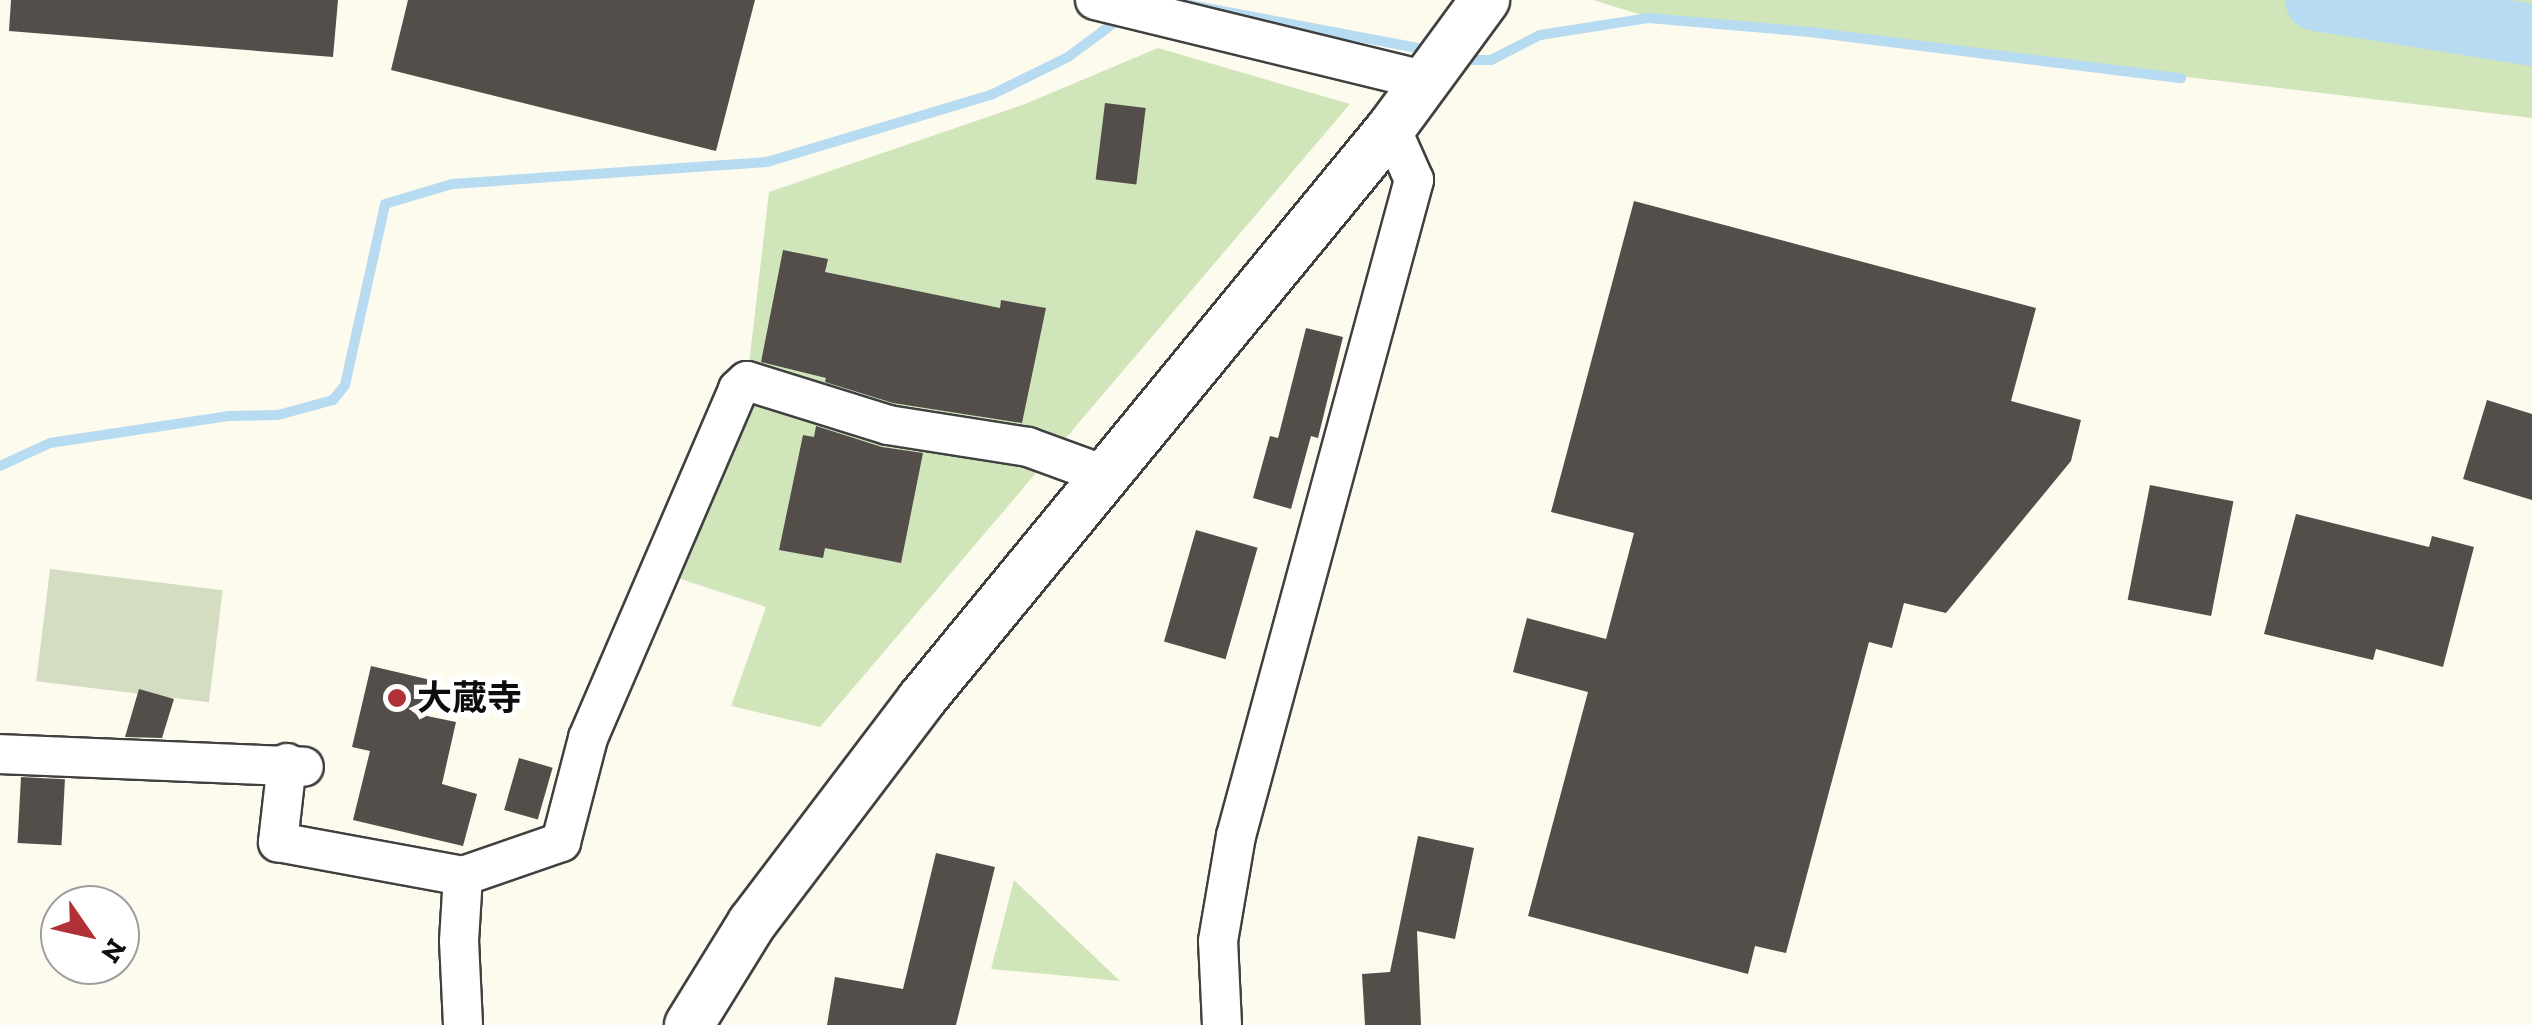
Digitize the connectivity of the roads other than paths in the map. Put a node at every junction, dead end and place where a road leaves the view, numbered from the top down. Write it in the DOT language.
graph roads {
  1 [pos="1095,0"];
  2 [pos="1485,0"];
  3 [pos="1428,80"];
  4 [pos="1391,128"];
  5 [pos="1105,476"];
  6 [pos="0,754"];
  7 [pos="463,876"];
  8 [pos="463,1025"];
  9 [pos="689,1025"];
  10 [pos="1222,1025"];
  1 -- 3 [label="street"];
  2 -- 3 [label="street"];
  3 -- 4 [label="street"];
  4 -- 5 [label="street"];
  4 -- 10 [label="street"];
  5 -- 7 [label="street"];
  5 -- 9 [label="street"];
  6 -- 7 [label="street"];
  7 -- 8 [label="street"];
}
